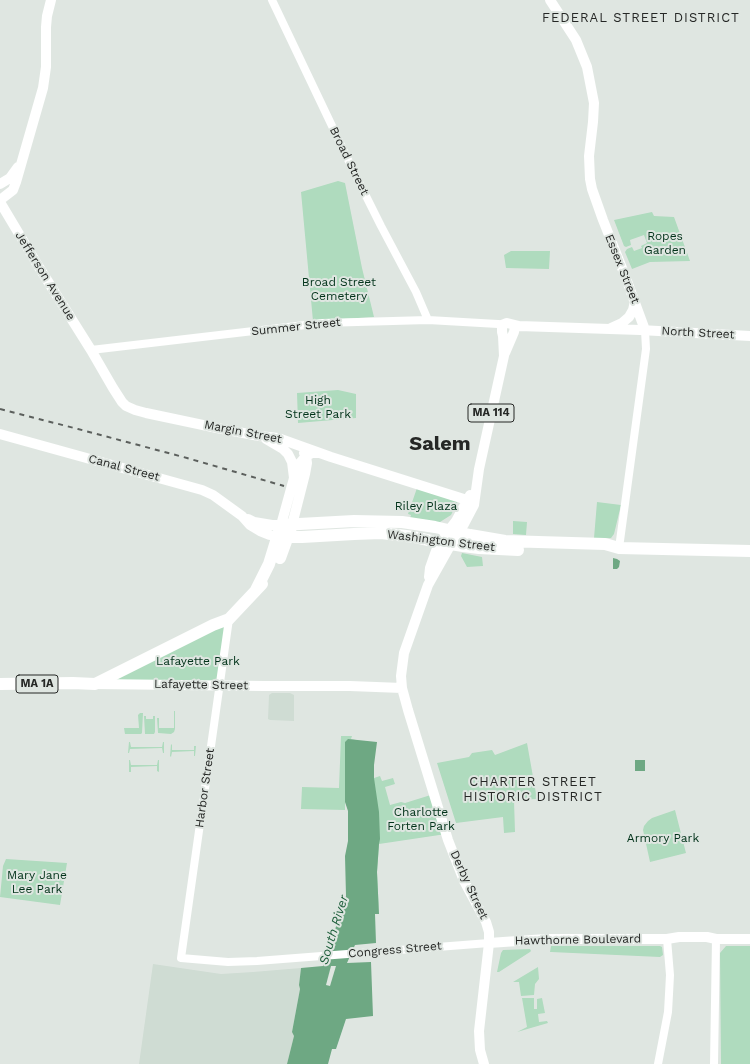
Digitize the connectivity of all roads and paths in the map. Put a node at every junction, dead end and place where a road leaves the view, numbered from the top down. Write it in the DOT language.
graph roads {
  1 [pos="51,0"];
  2 [pos="272,0"];
  3 [pos="550,0"];
  4 [pos="22,160"];
  5 [pos="0,184"];
  6 [pos="0,201"];
  7 [pos="635,301"];
  8 [pos="428,320"];
  9 [pos="606,329"];
  10 [pos="646,330"];
  11 [pos="508,331"];
  12 [pos="750,336"];
  13 [pos="91,350"];
  14 [pos="0,434"];
  15 [pos="259,436"];
  16 [pos="298,445"];
  17 [pos="321,453"];
  18 [pos="306,456"];
  19 [pos="479,469"];
  20 [pos="294,478"];
  21 [pos="467,500"];
  22 [pos="284,531"];
  23 [pos="453,531"];
  24 [pos="445,543"];
  25 [pos="619,548"];
  26 [pos="750,551"];
  27 [pos="229,619"];
  28 [pos="0,684"];
  29 [pos="95,684"];
  30 [pos="219,685"];
  31 [pos="402,688"];
  32 [pos="667,939"];
  33 [pos="750,939"];
  34 [pos="716,940"];
  35 [pos="489,943"];
  36 [pos="181,958"];
  37 [pos="484,1064"];
  38 [pos="658,1064"];
  39 [pos="714,1064"];
  1 -- 4 [label="main road"];
  2 -- 8 [label="street, Broad Street"];
  3 -- 7 [label="main road, Essex Street"];
  4 -- 5 [label="main road"];
  4 -- 6 [label="main road"];
  6 -- 13 [label="main road, Jefferson Avenue"];
  7 -- 9 [label="main road"];
  7 -- 10 [label="main road, Essex Street"];
  8 -- 11 [label="street, Summer Street"];
  8 -- 13 [label="street, Summer Street"];
  9 -- 10 [label="main road, Summer Street"];
  9 -- 11 [label="main road, Summer Street"];
  10 -- 12 [label="main road, North Street"];
  10 -- 25 [label="street, Essex Street"];
  11 -- 19 [label="main road, MA 114"];
  13 -- 15 [label="main road, Margin Street"];
  14 -- 22 [label="main road, Canal Street"];
  15 -- 16 [label="main road, Margin Street"];
  15 -- 20 [label="main road"];
  16 -- 17 [label="main road, Margin Street"];
  16 -- 18 [label="main road"];
  17 -- 18 [label="main road"];
  17 -- 21 [label="main road, Margin Street"];
  18 -- 20 [label="main road"];
  18 -- 22 [label="main road"];
  19 -- 21 [label="main road, MA 114"];
  19 -- 23 [label="main road, MA 114"];
  20 -- 22 [label="main road"];
  21 -- 23 [label="main road, MA 114"];
  22 -- 23 [label="highway, Washington Street"];
  22 -- 24 [label="highway, Washington Street"];
  22 -- 27 [label="highway"];
  23 -- 24 [label="main road, Derby Street"];
  23 -- 25 [label="highway, Washington Street"];
  24 -- 25 [label="highway, Washington Street"];
  24 -- 31 [label="main road, Derby Street"];
  25 -- 26 [label="highway, Washington Street"];
  27 -- 29 [label="highway"];
  27 -- 30 [label="street, Harbor Street"];
  28 -- 29 [label="highway, Lafayette Street / MA 1A"];
  29 -- 30 [label="main road, Lafayette Street / MA 1A"];
  30 -- 31 [label="main road, Lafayette Street / MA 1A"];
  30 -- 36 [label="street, Harbor Street"];
  31 -- 35 [label="main road, Derby Street"];
  32 -- 34 [label="main road, Hawthorne Boulevard"];
  32 -- 35 [label="main road, Hawthorne Boulevard"];
  32 -- 38 [label="street"];
  33 -- 34 [label="main road, Hawthorne Boulevard"];
  34 -- 39 [label="street"];
  35 -- 36 [label="street, Congress Street"];
  35 -- 37 [label="main road, Derby Street"];
}
